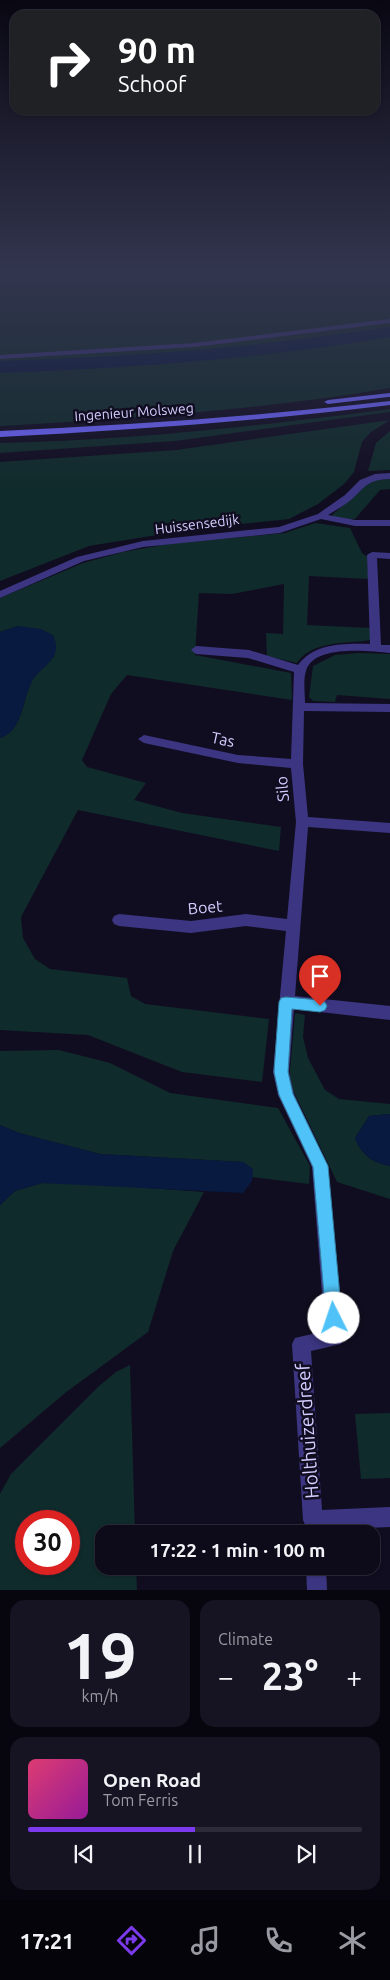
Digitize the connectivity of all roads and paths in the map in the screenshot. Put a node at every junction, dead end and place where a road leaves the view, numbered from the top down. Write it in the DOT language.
graph roads {
  1 [pos="209,343"];
  2 [pos="0,357"];
  3 [pos="390,391"];
  4 [pos="390,395"];
  5 [pos="364,397"];
  6 [pos="390,404"];
  7 [pos="270,414"];
  8 [pos="0,434"];
  9 [pos="390,476"];
  10 [pos="321,516"];
  11 [pos="390,522"];
  12 [pos="390,556"];
  13 [pos="0,595"];
  14 [pos="376,648"];
  15 [pos="390,649"];
  16 [pos="196,650"];
  17 [pos="300,670"];
  18 [pos="298,707"];
  19 [pos="390,708"];
  20 [pos="144,739"];
  21 [pos="297,764"];
  22 [pos="302,822"];
  23 [pos="390,828"];
  24 [pos="119,920"];
  25 [pos="293,926"];
  26 [pos="286,1002"];
  27 [pos="390,1013"];
  28 [pos="390,1517"];
  29 [pos="313,1525"];
  30 [pos="328,1525"];
  31 [pos="316,1575"];
  32 [pos="317,1590"];
  1 -- 2 [label="street"];
  3 -- 5 [label="main road"];
  4 -- 5 [label="main road, Ingenieur Molsweg"];
  5 -- 7 [label="main road, Ingenieur Molsweg"];
  6 -- 7 [label="main road, Ingenieur Molsweg"];
  7 -- 8 [label="main road, Ingenieur Molsweg"];
  9 -- 10 [label="street, Huissensedijk"];
  10 -- 11 [label="street"];
  10 -- 13 [label="street, Huissensedijk"];
  12 -- 14 [label="street"];
  14 -- 15 [label="street"];
  14 -- 17 [label="street"];
  16 -- 17 [label="street"];
  17 -- 18 [label="street, Silo"];
  18 -- 19 [label="street"];
  18 -- 21 [label="street, Silo"];
  20 -- 21 [label="street, Tas"];
  21 -- 22 [label="street, Silo"];
  22 -- 23 [label="street"];
  22 -- 25 [label="street, Silo"];
  24 -- 25 [label="street, Boet"];
  25 -- 26 [label="street, Silo"];
  26 -- 27 [label="street"];
  26 -- 29 [label="street, Holthuizerdreef"];
  28 -- 30 [label="street, Holthuizerdreef"];
  31 -- 32 [label="street"];
}
